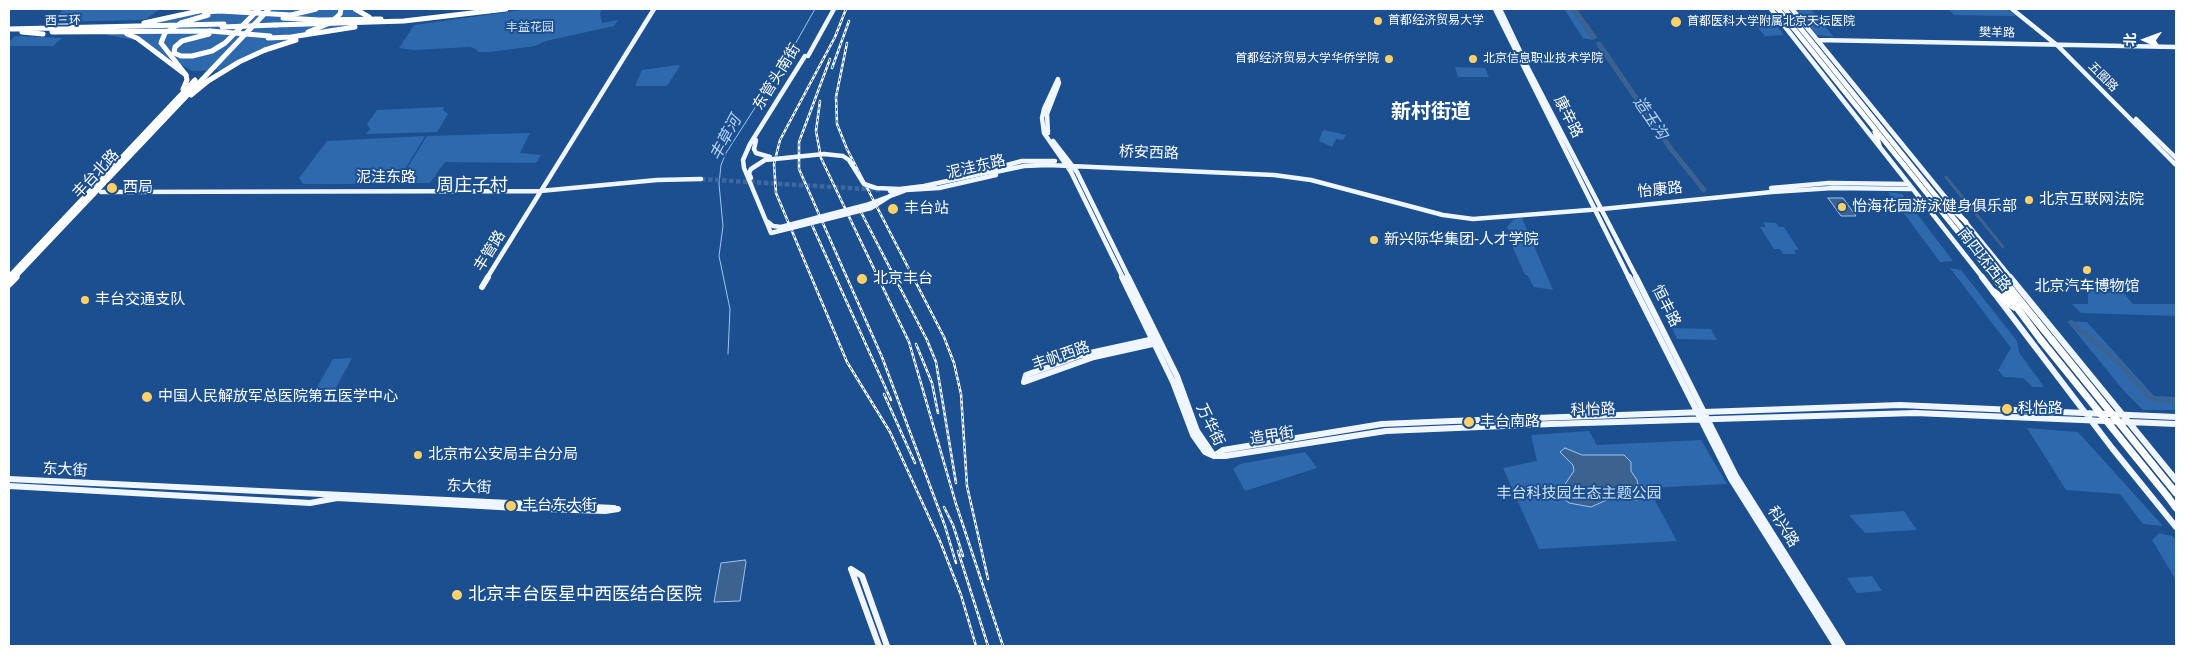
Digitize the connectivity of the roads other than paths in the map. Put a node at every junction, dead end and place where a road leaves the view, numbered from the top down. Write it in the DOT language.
graph roads {
  1 [pos="208,9"];
  2 [pos="259,9"];
  3 [pos="264,9"];
  4 [pos="269,9"];
  5 [pos="273,9"];
  6 [pos="316,9"];
  7 [pos="341,9"];
  8 [pos="355,9"];
  9 [pos="492,9"];
  10 [pos="506,9"];
  11 [pos="654,9"];
  12 [pos="832,9"];
  13 [pos="1495,9"];
  14 [pos="1500,9"];
  15 [pos="1771,9"];
  16 [pos="1778,9"];
  17 [pos="1785,9"];
  18 [pos="1792,9"];
  19 [pos="2012,9"];
  20 [pos="2017,9"];
  21 [pos="218,12"];
  22 [pos="179,16"];
  23 [pos="647,17"];
  24 [pos="380,18"];
  25 [pos="403,20"];
  26 [pos="223,26"];
  27 [pos="112,30"];
  28 [pos="10,31"];
  29 [pos="212,32"];
  30 [pos="326,32"];
  31 [pos="43,33"];
  32 [pos="269,37"];
  33 [pos="1512,41"];
  34 [pos="1818,41"];
  35 [pos="2059,45"];
  36 [pos="2176,48"];
  37 [pos="806,56"];
  38 [pos="210,70"];
  39 [pos="186,78"];
  40 [pos="202,80"];
  41 [pos="179,97"];
  42 [pos="172,112"];
  43 [pos="1876,112"];
  44 [pos="1874,129"];
  45 [pos="1890,138"];
  46 [pos="1879,145"];
  47 [pos="774,158"];
  48 [pos="2176,158"];
  49 [pos="1055,161"];
  50 [pos="1069,164"];
  51 [pos="114,165"];
  52 [pos="2176,165"];
  53 [pos="990,172"];
  54 [pos="99,174"];
  55 [pos="702,177"];
  56 [pos="1909,184"];
  57 [pos="753,188"];
  58 [pos="542,189"];
  59 [pos="1913,189"];
  60 [pos="134,190"];
  61 [pos="889,190"];
  62 [pos="111,192"];
  63 [pos="1935,194"];
  64 [pos="1412,206"];
  65 [pos="1601,207"];
  66 [pos="1594,208"];
  67 [pos="76,214"];
  68 [pos="55,220"];
  69 [pos="1966,222"];
  70 [pos="63,234"];
  71 [pos="41,243"];
  72 [pos="9,277"];
  73 [pos="9,284"];
  74 [pos="1994,292"];
  75 [pos="2020,312"];
  76 [pos="2042,340"];
  77 [pos="1156,341"];
  78 [pos="2086,414"];
  79 [pos="2125,415"];
  80 [pos="1702,416"];
  81 [pos="2176,417"];
  82 [pos="2091,421"];
  83 [pos="2130,422"];
  84 [pos="1382,424"];
  85 [pos="2176,424"];
  86 [pos="1386,431"];
  87 [pos="1214,456"];
  88 [pos="9,479"];
  89 [pos="2176,480"];
  90 [pos="9,486"];
  91 [pos="2176,493"];
  92 [pos="316,494"];
  93 [pos="313,502"];
  94 [pos="2176,508"];
  95 [pos="2176,527"];
  96 [pos="879,646"];
  97 [pos="887,646"];
  98 [pos="1836,646"];
  99 [pos="1843,646"];
  1 -- 22 [label="highway"];
  2 -- 29 [label="highway"];
  3 -- 38 [label="highway"];
  4 -- 38 [label="highway"];
  5 -- 38 [label="highway"];
  6 -- 21 [label="highway, bridge"];
  7 -- 32 [label="highway, bridge"];
  8 -- 24 [label="highway"];
  9 -- 25 [label="highway, 西三环"];
  10 -- 25 [label="highway, 西三环"];
  11 -- 58 [label="main road, 丰管路"];
  12 -- 37 [label="main road, 东管头南街"];
  13 -- 33 [label="main road"];
  14 -- 33 [label="main road"];
  15 -- 46 [label="main road, 南四环西路"];
  16 -- 44 [label="highway, 南四环西路"];
  17 -- 45 [label="highway, 南四环西路"];
  18 -- 34 [label="main road, 南四环西路"];
  19 -- 35 [label="main road, 五圈路"];
  20 -- 35 [label="main road, 五圈路"];
  21 -- 22 [label="highway"];
  21 -- 24 [label="highway, bridge"];
  21 -- 39 [label="highway, bridge"];
  22 -- 27 [label="highway"];
  23 -- 58 [label="main road, 丰管路"];
  24 -- 25 [label="highway"];
  25 -- 26 [label="highway, 西三环, bridge"];
  25 -- 30 [label="highway"];
  26 -- 27 [label="highway, 西三环"];
  26 -- 31 [label="highway, 西三环"];
  27 -- 28 [label="highway, 西三环"];
  27 -- 29 [label="highway"];
  27 -- 31 [label="highway"];
  27 -- 39 [label="highway, bridge"];
  28 -- 31 [label="highway"];
  29 -- 32 [label="highway, bridge"];
  30 -- 32 [label="highway"];
  30 -- 40 [label="highway, bridge"];
  33 -- 65 [label="main road, 康辛路"];
  33 -- 66 [label="main road, 康辛路"];
  34 -- 35 [label="main road, 樊羊路"];
  34 -- 43 [label="main road, 南四环西路"];
  35 -- 36 [label="main road, 樊羊路"];
  35 -- 48 [label="main road, 五圈路"];
  35 -- 52 [label="main road, 五圈路"];
  37 -- 47 [label="main road, 东管头南街, bridge"];
  37 -- 57 [label="main road, 东管头南街, bridge"];
  38 -- 40 [label="highway"];
  38 -- 40 [label="highway"];
  39 -- 41 [label="highway"];
  40 -- 41 [label="highway, 丰台北路"];
  40 -- 42 [label="highway, 丰台北路"];
  40 -- 42 [label="highway"];
  41 -- 51 [label="highway, 丰台北路"];
  42 -- 67 [label="highway, 丰台北路"];
  43 -- 45 [label="highway"];
  43 -- 69 [label="main road, 南四环西路"];
  44 -- 46 [label="highway"];
  44 -- 75 [label="highway, 南四环西路"];
  45 -- 63 [label="highway, 南四环西路"];
  46 -- 56 [label="main road, 南四环西路"];
  47 -- 57 [label="main road, bridge"];
  47 -- 61 [label="main road, bridge"];
  49 -- 50 [label="main road, 桥安西路"];
  49 -- 53 [label="main road, 桥安西路"];
  49 -- 61 [label="main road, 泥洼东路"];
  50 -- 50 [label="main road"];
  50 -- 53 [label="main road, 桥安西路"];
  50 -- 61 [label="main road, 泥洼东路"];
  50 -- 64 [label="main road, 桥安西路"];
  50 -- 77 [label="main road, 万华街"];
  51 -- 54 [label="highway"];
  51 -- 71 [label="highway, 丰台北路"];
  53 -- 61 [label="main road, 桥安西路, bridge"];
  53 -- 61 [label="main road, bridge"];
  55 -- 58 [label="main road, 泥洼东路"];
  56 -- 59 [label="main road, 南四环西路"];
  56 -- 65 [label="main road, 怡康路"];
  57 -- 61 [label="main road, 东管头南街, bridge"];
  58 -- 58 [label="main road, 丰管路"];
  58 -- 60 [label="main road, 泥洼东路"];
  58 -- 62 [label="main road, 泥洼东路"];
  59 -- 65 [label="main road, 怡康路"];
  59 -- 74 [label="main road, 南四环西路"];
  60 -- 62 [label="main road"];
  60 -- 62 [label="main road, 泥洼东路"];
  63 -- 69 [label="highway"];
  63 -- 91 [label="highway, 南四环西路, bridge"];
  64 -- 66 [label="main road, 怡康路"];
  65 -- 66 [label="main road, 怡康路"];
  65 -- 80 [label="main road, 恒丰路"];
  66 -- 80 [label="main road, 恒丰路"];
  67 -- 70 [label="highway"];
  67 -- 73 [label="highway, 丰台北路"];
  68 -- 71 [label="highway"];
  69 -- 79 [label="main road, 南四环西路"];
  71 -- 72 [label="highway, 丰台北路"];
  74 -- 75 [label="highway"];
  74 -- 78 [label="main road, 南四环西路"];
  75 -- 76 [label="highway"];
  76 -- 94 [label="highway, bridge"];
  77 -- 77 [label="main road, 丰帆西路"];
  77 -- 87 [label="main road, 万华街"];
  78 -- 79 [label="main road, 科怡路"];
  78 -- 80 [label="main road, 科怡路"];
  78 -- 82 [label="main road, 南四环西路"];
  79 -- 81 [label="main road, 科怡路"];
  79 -- 83 [label="main road, 南四环西路"];
  80 -- 82 [label="main road, 科怡路"];
  80 -- 84 [label="main road, 科怡路"];
  80 -- 86 [label="main road, 科怡路"];
  80 -- 98 [label="main road, 科兴路"];
  80 -- 99 [label="main road, 科兴路"];
  82 -- 83 [label="main road, 科怡路"];
  82 -- 95 [label="main road, 南四环西路"];
  83 -- 85 [label="main road, 科怡路"];
  83 -- 89 [label="main road, 南四环西路"];
  84 -- 87 [label="main road, 造甲街"];
  86 -- 87 [label="main road, 造甲街"];
  88 -- 92 [label="main road, 东大街"];
  90 -- 93 [label="main road, 东大街"];
  92 -- 93 [label="main road"];
  92 -- 93 [label="main road, 东大街"];
  96 -- 97 [label="main road"];
}
